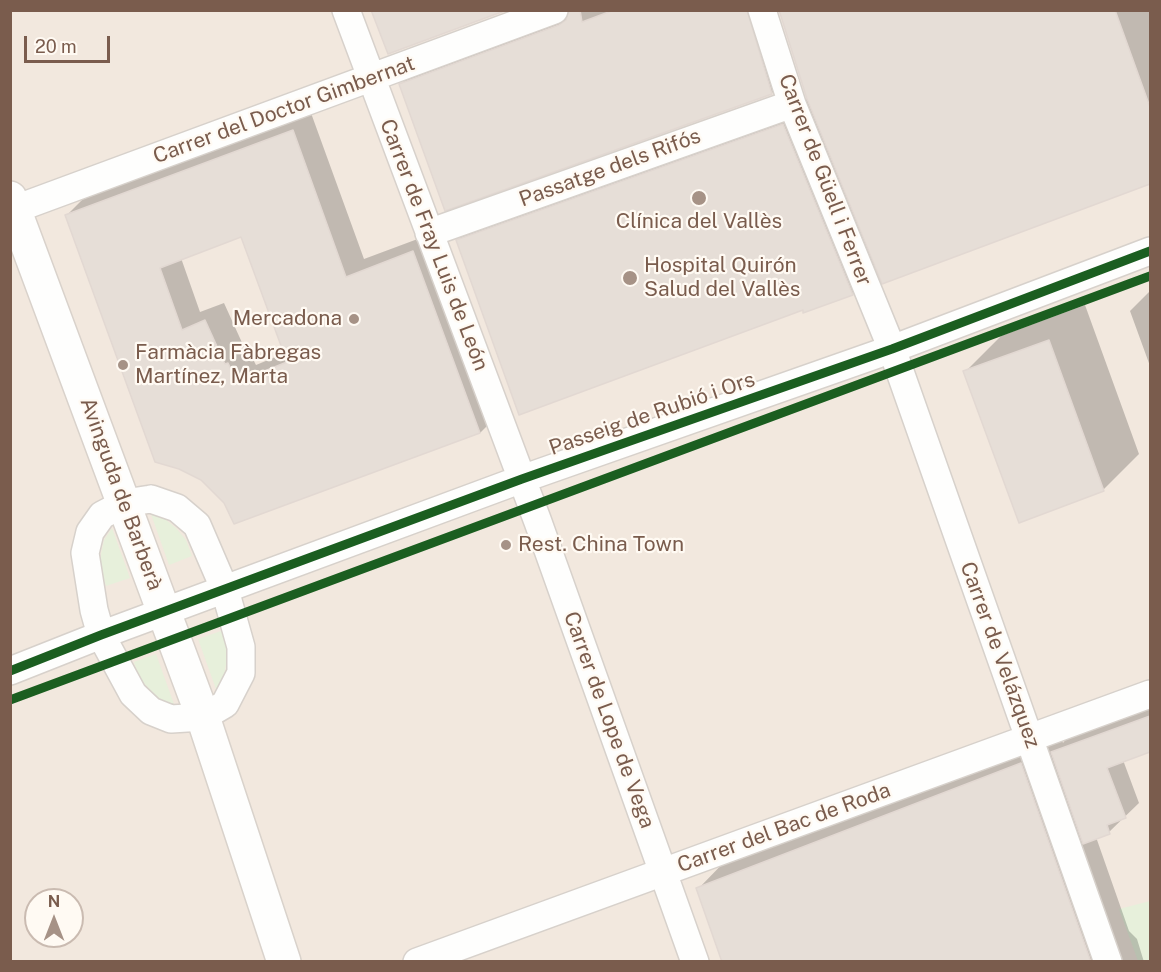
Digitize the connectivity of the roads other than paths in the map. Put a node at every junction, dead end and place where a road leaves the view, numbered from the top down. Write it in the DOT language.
graph roads {
  1 [pos="346,10"];
  2 [pos="554,10"];
  3 [pos="762,10"];
  4 [pos="371,78"];
  5 [pos="792,104"];
  6 [pos="12,206"];
  7 [pos="429,233"];
  8 [pos="1150,251"];
  9 [pos="892,349"];
  10 [pos="522,479"];
  11 [pos="124,503"];
  12 [pos="225,590"];
  13 [pos="165,612"];
  14 [pos="101,635"];
  15 [pos="10,671"];
  16 [pos="1150,694"];
  17 [pos="203,717"];
  18 [pos="1030,739"];
  19 [pos="662,872"];
  20 [pos="284,962"];
  21 [pos="417,962"];
  22 [pos="695,962"];
  23 [pos="1108,962"];
  1 -- 4 [label="street, Carrer de Fray Luis de León"];
  2 -- 4 [label="street, Carrer del Doctor Gimbernat"];
  3 -- 5 [label="street, Carrer de Güell i Ferrer"];
  4 -- 6 [label="street, Carrer del Doctor Gimbernat"];
  4 -- 7 [label="street, Carrer de Fray Luis de León"];
  5 -- 7 [label="street, Passatge dels Rifós"];
  5 -- 9 [label="street, Carrer de Güell i Ferrer"];
  6 -- 11 [label="street, Avinguda de Barberà"];
  7 -- 10 [label="street, Carrer de Fray Luis de León"];
  8 -- 9 [label="street, Passeig de Rubió i Ors"];
  9 -- 10 [label="street, Passeig de Rubió i Ors"];
  9 -- 18 [label="street, Carrer de Velázquez"];
  10 -- 12 [label="street, Passeig de Rubió i Ors"];
  10 -- 19 [label="street, Carrer de Lope de Vega"];
  11 -- 12 [label="street"];
  11 -- 13 [label="street, Avinguda de Barberà"];
  11 -- 14 [label="street"];
  12 -- 13 [label="street, Passeig de Rubió i Ors"];
  12 -- 17 [label="street"];
  13 -- 14 [label="street, Passeig de Rubió i Ors"];
  13 -- 17 [label="street, Avinguda de Barberà"];
  14 -- 15 [label="street, Passeig de Rubió i Ors"];
  14 -- 17 [label="street"];
  16 -- 18 [label="street, Carrer del Bac de Roda"];
  17 -- 20 [label="street, Avinguda de Barberà"];
  18 -- 19 [label="street, Carrer del Bac de Roda"];
  18 -- 23 [label="street, Carrer de Velázquez"];
  19 -- 21 [label="street, Carrer del Bac de Roda"];
  19 -- 22 [label="street, Carrer de Lope de Vega"];
}
